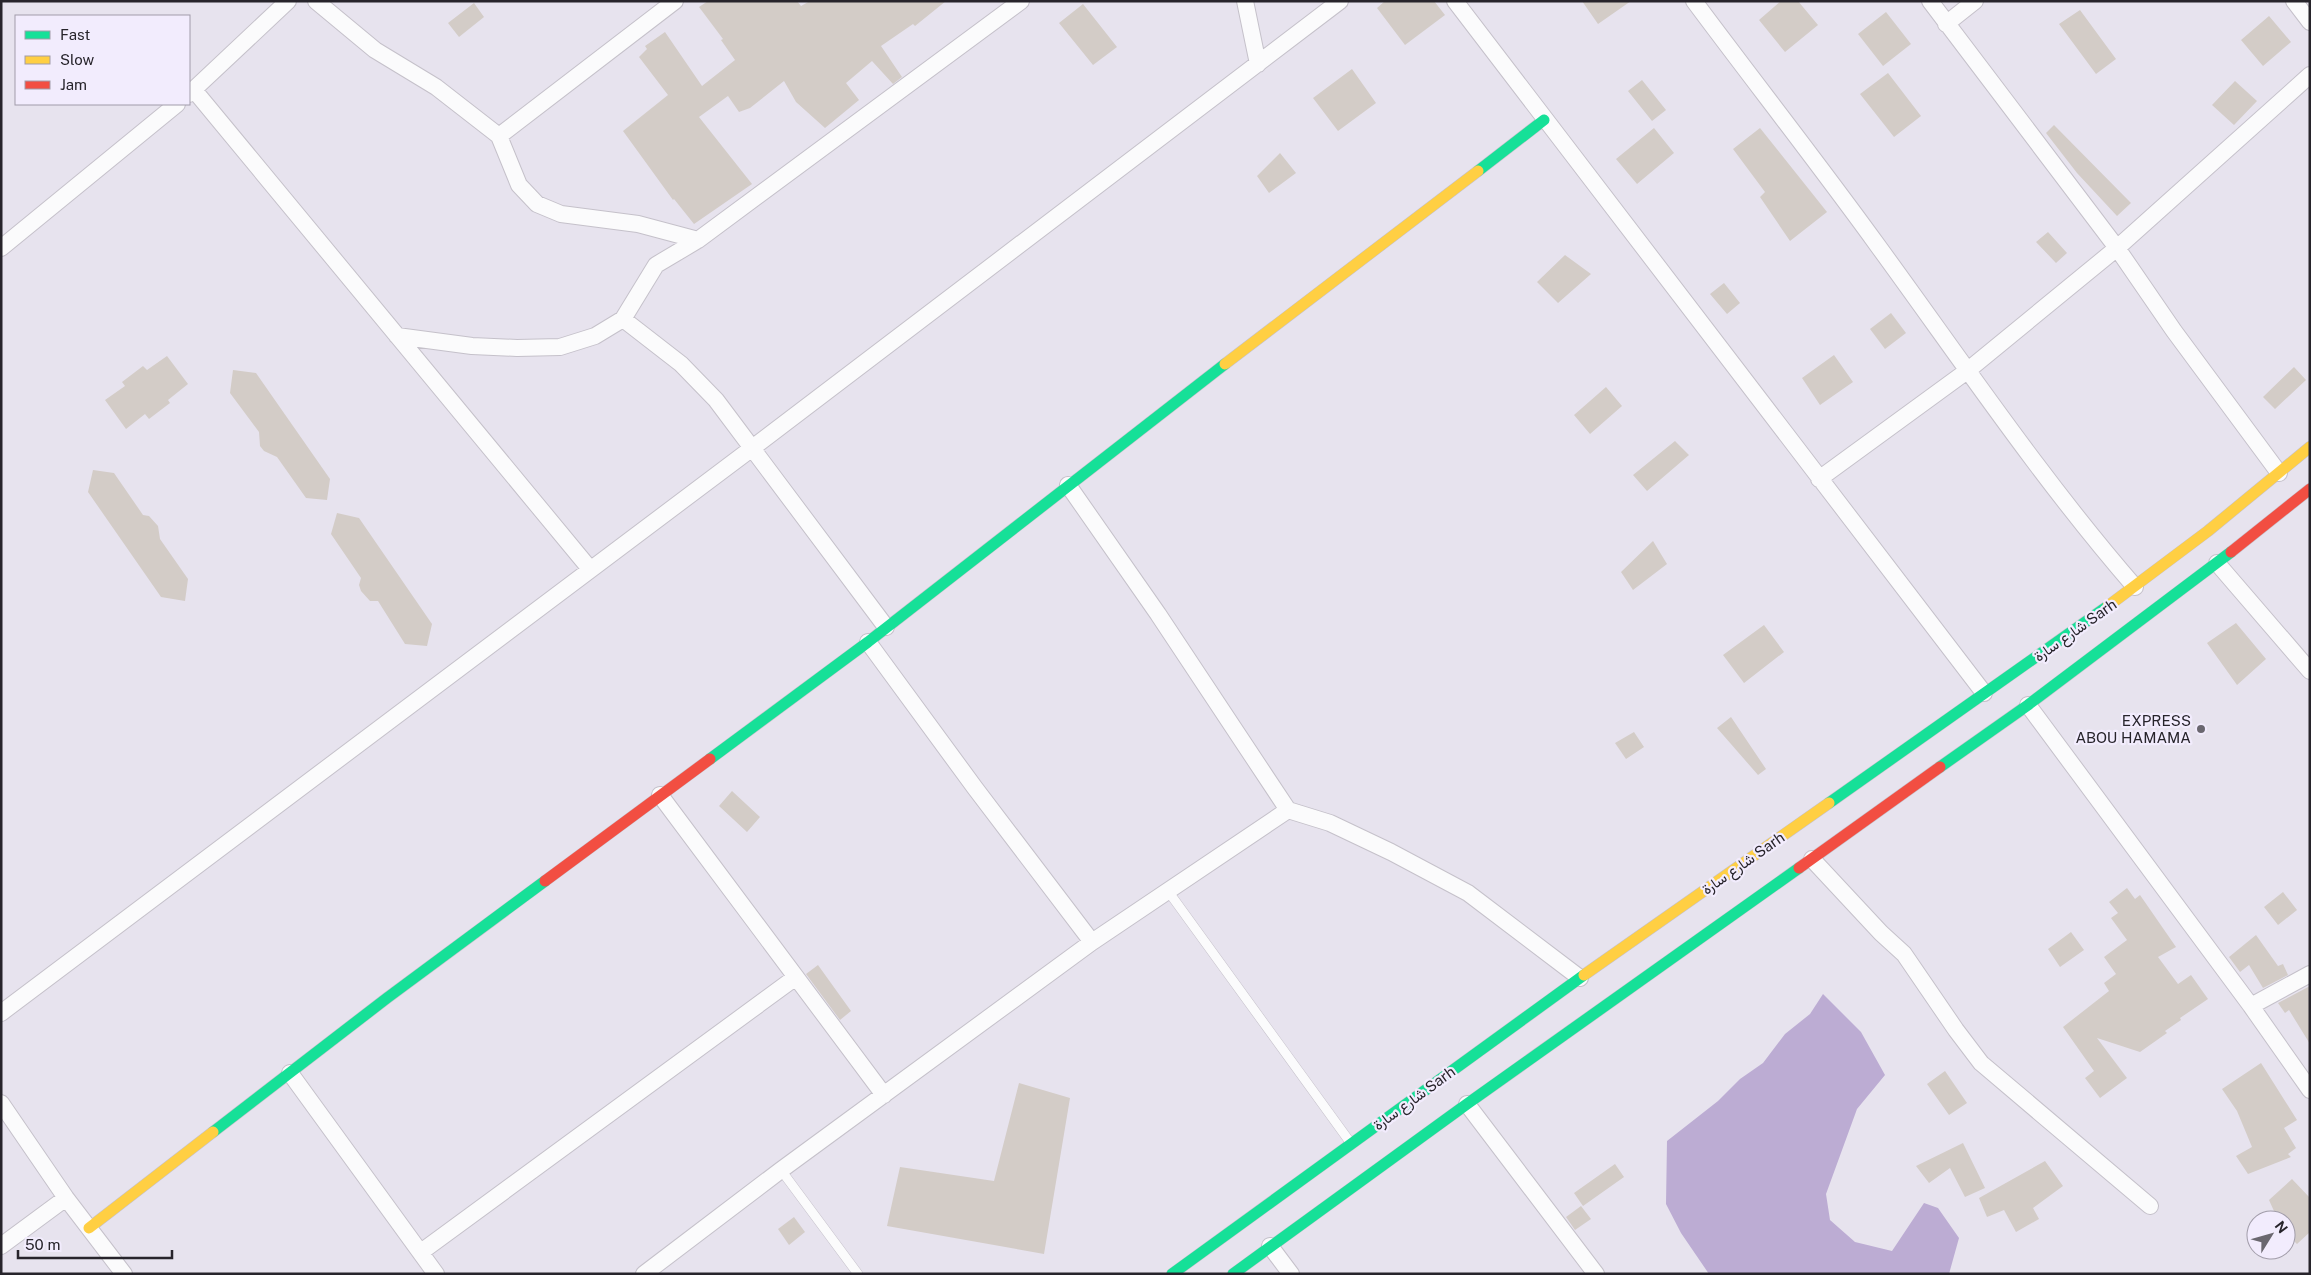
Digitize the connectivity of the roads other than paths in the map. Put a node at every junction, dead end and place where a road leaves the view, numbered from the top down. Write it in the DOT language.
graph roads {
  1 [pos="288,1"];
  2 [pos="316,1"];
  3 [pos="675,1"];
  4 [pos="1021,1"];
  5 [pos="1245,1"];
  6 [pos="1340,1"];
  7 [pos="1455,1"];
  8 [pos="1694,1"];
  9 [pos="1930,1"];
  10 [pos="1975,1"];
  11 [pos="2294,1"];
  12 [pos="2310,22"];
  13 [pos="1946,24"];
  14 [pos="1258,64"];
  15 [pos="2310,75"];
  16 [pos="191,92"];
  17 [pos="176,105"];
  18 [pos="1544,120"];
  19 [pos="499,136"];
  20 [pos="698,240"];
  21 [pos="1,248"];
  22 [pos="2117,248"];
  23 [pos="623,319"];
  24 [pos="398,336"];
  25 [pos="1967,371"];
  26 [pos="2310,446"];
  27 [pos="751,448"];
  28 [pos="2279,473"];
  29 [pos="1819,478"];
  30 [pos="1068,485"];
  31 [pos="2310,489"];
  32 [pos="2217,563"];
  33 [pos="590,569"];
  34 [pos="2135,587"];
  35 [pos="886,627"];
  36 [pos="868,642"];
  37 [pos="2310,671"];
  38 [pos="1984,693"];
  39 [pos="2028,705"];
  40 [pos="660,795"];
  41 [pos="1288,810"];
  42 [pos="1812,858"];
  43 [pos="1168,891"];
  44 [pos="1092,942"];
  45 [pos="2310,974"];
  46 [pos="796,977"];
  47 [pos="1580,978"];
  48 [pos="2251,1006"];
  49 [pos="1,1012"];
  50 [pos="290,1073"];
  51 [pos="2310,1090"];
  52 [pos="884,1095"];
  53 [pos="1,1103"];
  54 [pos="1467,1104"];
  55 [pos="1351,1144"];
  56 [pos="780,1170"];
  57 [pos="66,1198"];
  58 [pos="2150,1206"];
  59 [pos="88,1228"];
  60 [pos="1,1246"];
  61 [pos="1270,1246"];
  62 [pos="421,1252"];
  63 [pos="124,1274"];
  64 [pos="436,1274"];
  65 [pos="644,1274"];
  66 [pos="858,1274"];
  67 [pos="1172,1274"];
  68 [pos="1233,1274"];
  69 [pos="1291,1274"];
  70 [pos="1596,1274"];
  1 -- 16 [label="street"];
  2 -- 19 [label="street"];
  3 -- 19 [label="street"];
  4 -- 20 [label="street"];
  5 -- 14 [label="street"];
  6 -- 14 [label="street"];
  7 -- 18 [label="street"];
  8 -- 25 [label="street"];
  9 -- 13 [label="street"];
  10 -- 13 [label="street"];
  11 -- 12 [label="street"];
  13 -- 22 [label="street"];
  14 -- 27 [label="street"];
  15 -- 22 [label="street"];
  16 -- 24 [label="street"];
  17 -- 21 [label="street"];
  18 -- 29 [label="street"];
  18 -- 30 [label="main road"];
  19 -- 20 [label="street"];
  20 -- 23 [label="street"];
  22 -- 25 [label="street"];
  22 -- 28 [label="street"];
  23 -- 24 [label="street"];
  23 -- 27 [label="street"];
  24 -- 33 [label="street"];
  25 -- 29 [label="street"];
  25 -- 34 [label="street"];
  26 -- 28 [label="main road, شارع سارة Sarh"];
  27 -- 33 [label="street"];
  27 -- 35 [label="street"];
  28 -- 34 [label="main road, شارع سارة Sarh"];
  29 -- 38 [label="street"];
  30 -- 35 [label="main road"];
  30 -- 41 [label="street"];
  31 -- 32 [label="main road, شارع سارة Sarh"];
  32 -- 37 [label="street"];
  32 -- 39 [label="main road, شارع سارة Sarh"];
  33 -- 49 [label="street"];
  34 -- 38 [label="main road, شارع سارة Sarh"];
  35 -- 36 [label="main road"];
  36 -- 40 [label="main road"];
  36 -- 44 [label="street"];
  38 -- 47 [label="main road, شارع سارة Sarh"];
  39 -- 42 [label="main road, شارع سارة Sarh"];
  39 -- 48 [label="street"];
  40 -- 46 [label="street"];
  40 -- 50 [label="main road"];
  41 -- 43 [label="street"];
  41 -- 47 [label="street"];
  42 -- 54 [label="main road, شارع سارة Sarh"];
  42 -- 58 [label="street"];
  43 -- 44 [label="street"];
  43 -- 55 [label="lane"];
  44 -- 52 [label="street"];
  45 -- 48 [label="street"];
  46 -- 52 [label="street"];
  46 -- 62 [label="street"];
  47 -- 55 [label="main road, شارع سارة Sarh"];
  48 -- 51 [label="street"];
  50 -- 59 [label="main road"];
  50 -- 62 [label="street"];
  52 -- 56 [label="street"];
  53 -- 57 [label="street"];
  54 -- 61 [label="main road, شارع سارة Sarh"];
  54 -- 70 [label="street"];
  55 -- 67 [label="main road, شارع سارة Sarh"];
  56 -- 65 [label="street"];
  56 -- 66 [label="lane"];
  57 -- 59 [label="street"];
  57 -- 60 [label="street"];
  59 -- 63 [label="street"];
  61 -- 68 [label="main road, شارع سارة Sarh"];
  61 -- 69 [label="street"];
  62 -- 64 [label="street"];
}
